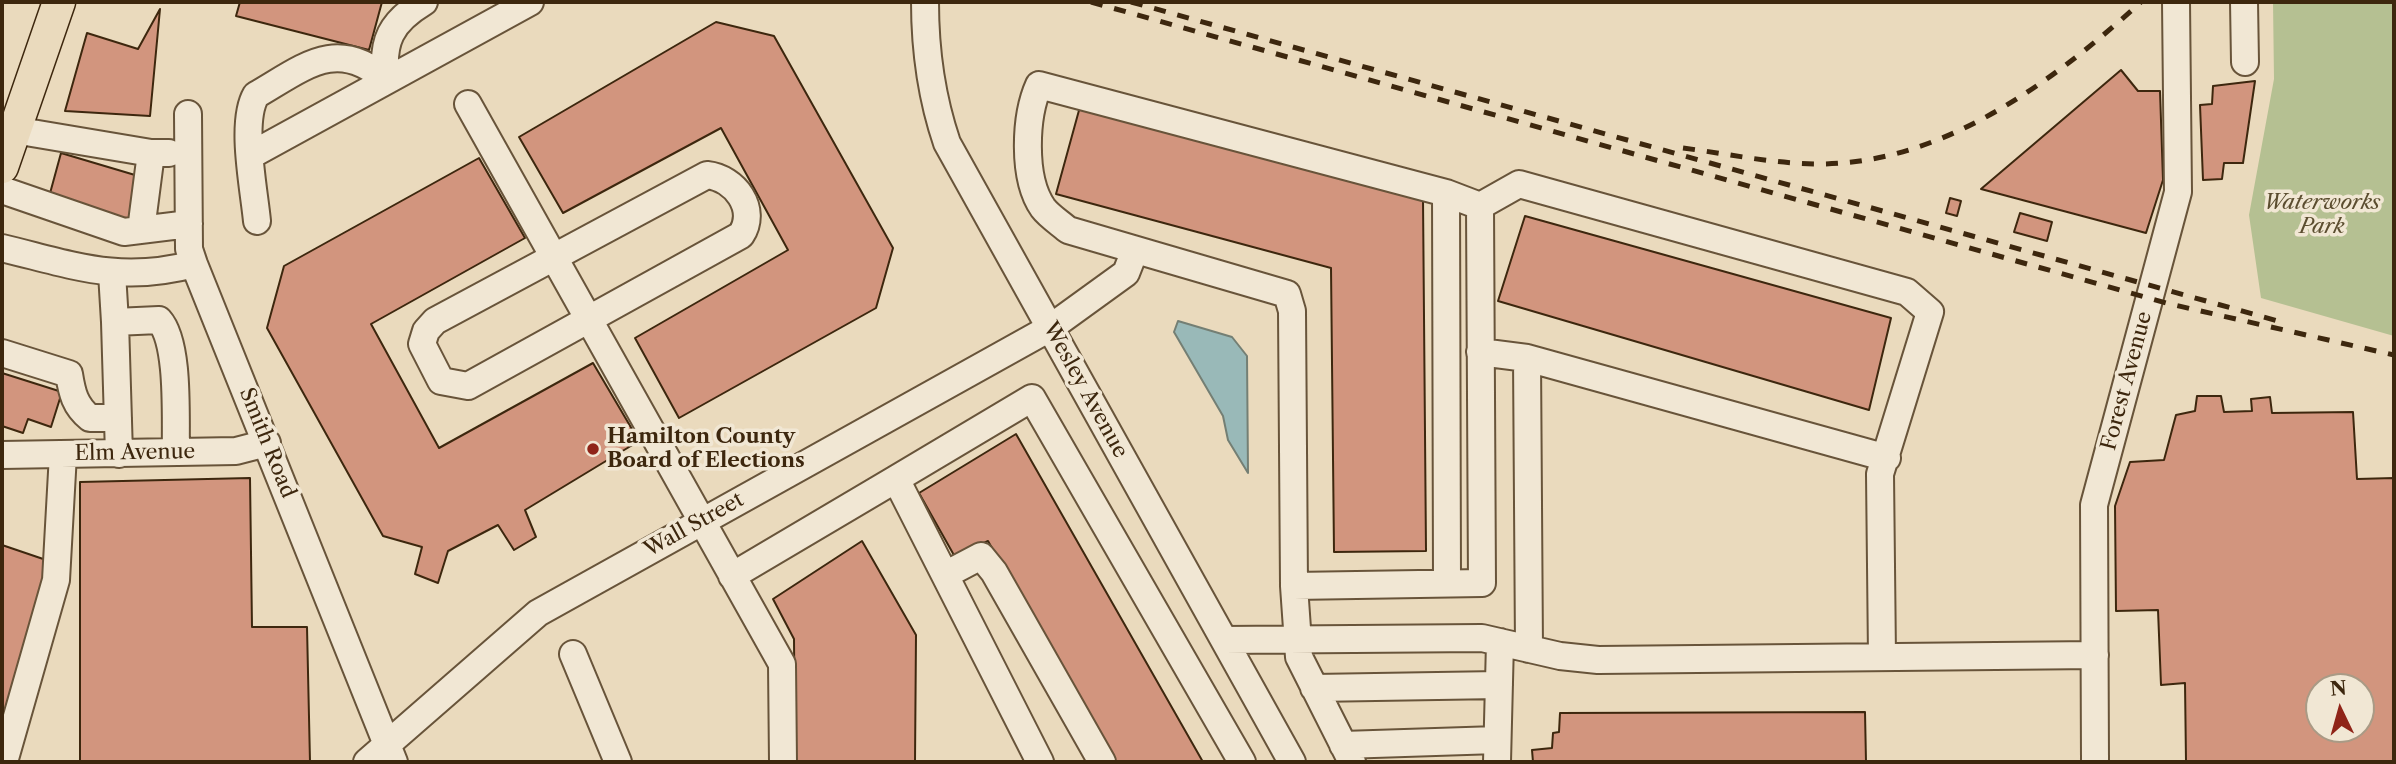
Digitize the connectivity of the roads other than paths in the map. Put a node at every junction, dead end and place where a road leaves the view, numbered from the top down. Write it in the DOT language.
graph roads {
  1 [pos="59,2"];
  2 [pos="424,2"];
  3 [pos="530,2"];
  4 [pos="925,2"];
  5 [pos="2176,2"];
  6 [pos="2244,2"];
  7 [pos="2245,62"];
  8 [pos="386,80"];
  9 [pos="468,104"];
  10 [pos="188,114"];
  11 [pos="15,130"];
  12 [pos="151,153"];
  13 [pos="188,153"];
  14 [pos="251,155"];
  15 [pos="2,167"];
  16 [pos="2,190"];
  17 [pos="1446,193"];
  18 [pos="1480,206"];
  19 [pos="257,221"];
  20 [pos="189,224"];
  21 [pos="141,230"];
  22 [pos="2,248"];
  23 [pos="1135,250"];
  24 [pos="554,256"];
  25 [pos="194,264"];
  26 [pos="112,273"];
  27 [pos="588,317"];
  28 [pos="115,322"];
  29 [pos="1050,328"];
  30 [pos="1480,352"];
  31 [pos="2,353"];
  32 [pos="1527,358"];
  33 [pos="118,418"];
  34 [pos="267,443"];
  35 [pos="176,452"];
  36 [pos="63,454"];
  37 [pos="119,454"];
  38 [pos="2,455"];
  39 [pos="1887,458"];
  40 [pos="896,479"];
  41 [pos="704,520"];
  42 [pos="945,575"];
  43 [pos="732,576"];
  44 [pos="1447,583"];
  45 [pos="1294,586"];
  46 [pos="1298,639"];
  47 [pos="1224,640"];
  48 [pos="1500,642"];
  49 [pos="1529,649"];
  50 [pos="573,654"];
  51 [pos="2095,655"];
  52 [pos="1882,657"];
  53 [pos="1499,685"];
  54 [pos="1314,688"];
  55 [pos="1497,751"];
  56 [pos="390,752"];
  57 [pos="1348,754"];
  58 [pos="4,762"];
  59 [pos="367,762"];
  60 [pos="618,762"];
  61 [pos="783,762"];
  62 [pos="1040,762"];
  63 [pos="1102,762"];
  64 [pos="1242,762"];
  65 [pos="1293,762"];
  66 [pos="2095,762"];
  1 -- 11 [label="main road"];
  2 -- 8 [label="street"];
  3 -- 8 [label="street"];
  4 -- 29 [label="street, Wesley Avenue"];
  5 -- 51 [label="street, Forest Avenue"];
  6 -- 7 [label="street"];
  8 -- 14 [label="street"];
  8 -- 14 [label="street"];
  9 -- 24 [label="street"];
  10 -- 13 [label="street, Smith Road"];
  11 -- 12 [label="street"];
  11 -- 15 [label="main road"];
  12 -- 13 [label="street"];
  12 -- 21 [label="street"];
  13 -- 20 [label="street, Smith Road"];
  14 -- 19 [label="street"];
  16 -- 21 [label="street"];
  17 -- 18 [label="street"];
  17 -- 23 [label="street"];
  17 -- 44 [label="street"];
  18 -- 30 [label="street"];
  18 -- 39 [label="street"];
  20 -- 21 [label="street"];
  20 -- 25 [label="street, Smith Road"];
  22 -- 26 [label="street"];
  23 -- 29 [label="street, Wall Street"];
  23 -- 45 [label="street"];
  24 -- 27 [label="street"];
  24 -- 27 [label="street"];
  24 -- 27 [label="street"];
  25 -- 26 [label="street"];
  25 -- 34 [label="street, Smith Road"];
  26 -- 28 [label="street"];
  27 -- 41 [label="street"];
  28 -- 33 [label="street"];
  28 -- 35 [label="street"];
  29 -- 41 [label="street, Wall Street"];
  29 -- 47 [label="street, Wesley Avenue"];
  30 -- 32 [label="street"];
  30 -- 44 [label="street"];
  31 -- 33 [label="street"];
  32 -- 39 [label="street"];
  32 -- 49 [label="street"];
  33 -- 37 [label="street"];
  34 -- 35 [label="street, Elm Avenue"];
  34 -- 56 [label="street, Smith Road"];
  35 -- 37 [label="street, Elm Avenue"];
  36 -- 37 [label="street, Elm Avenue"];
  36 -- 38 [label="street, Elm Avenue"];
  36 -- 58 [label="street"];
  39 -- 52 [label="street"];
  40 -- 42 [label="street"];
  40 -- 43 [label="street"];
  40 -- 64 [label="street"];
  41 -- 43 [label="street"];
  41 -- 56 [label="street, Wall Street"];
  42 -- 62 [label="street"];
  42 -- 63 [label="street"];
  43 -- 61 [label="street"];
  44 -- 45 [label="street"];
  45 -- 46 [label="street"];
  46 -- 47 [label="street"];
  46 -- 48 [label="street"];
  46 -- 54 [label="street"];
  47 -- 65 [label="street, Wesley Avenue"];
  48 -- 49 [label="street"];
  48 -- 53 [label="street"];
  49 -- 52 [label="street"];
  50 -- 60 [label="street"];
  51 -- 52 [label="street"];
  51 -- 66 [label="street, Forest Avenue"];
  53 -- 54 [label="street"];
  53 -- 55 [label="street"];
  54 -- 57 [label="street"];
  55 -- 57 [label="street"];
  56 -- 59 [label="street, Wall Street"];
}
